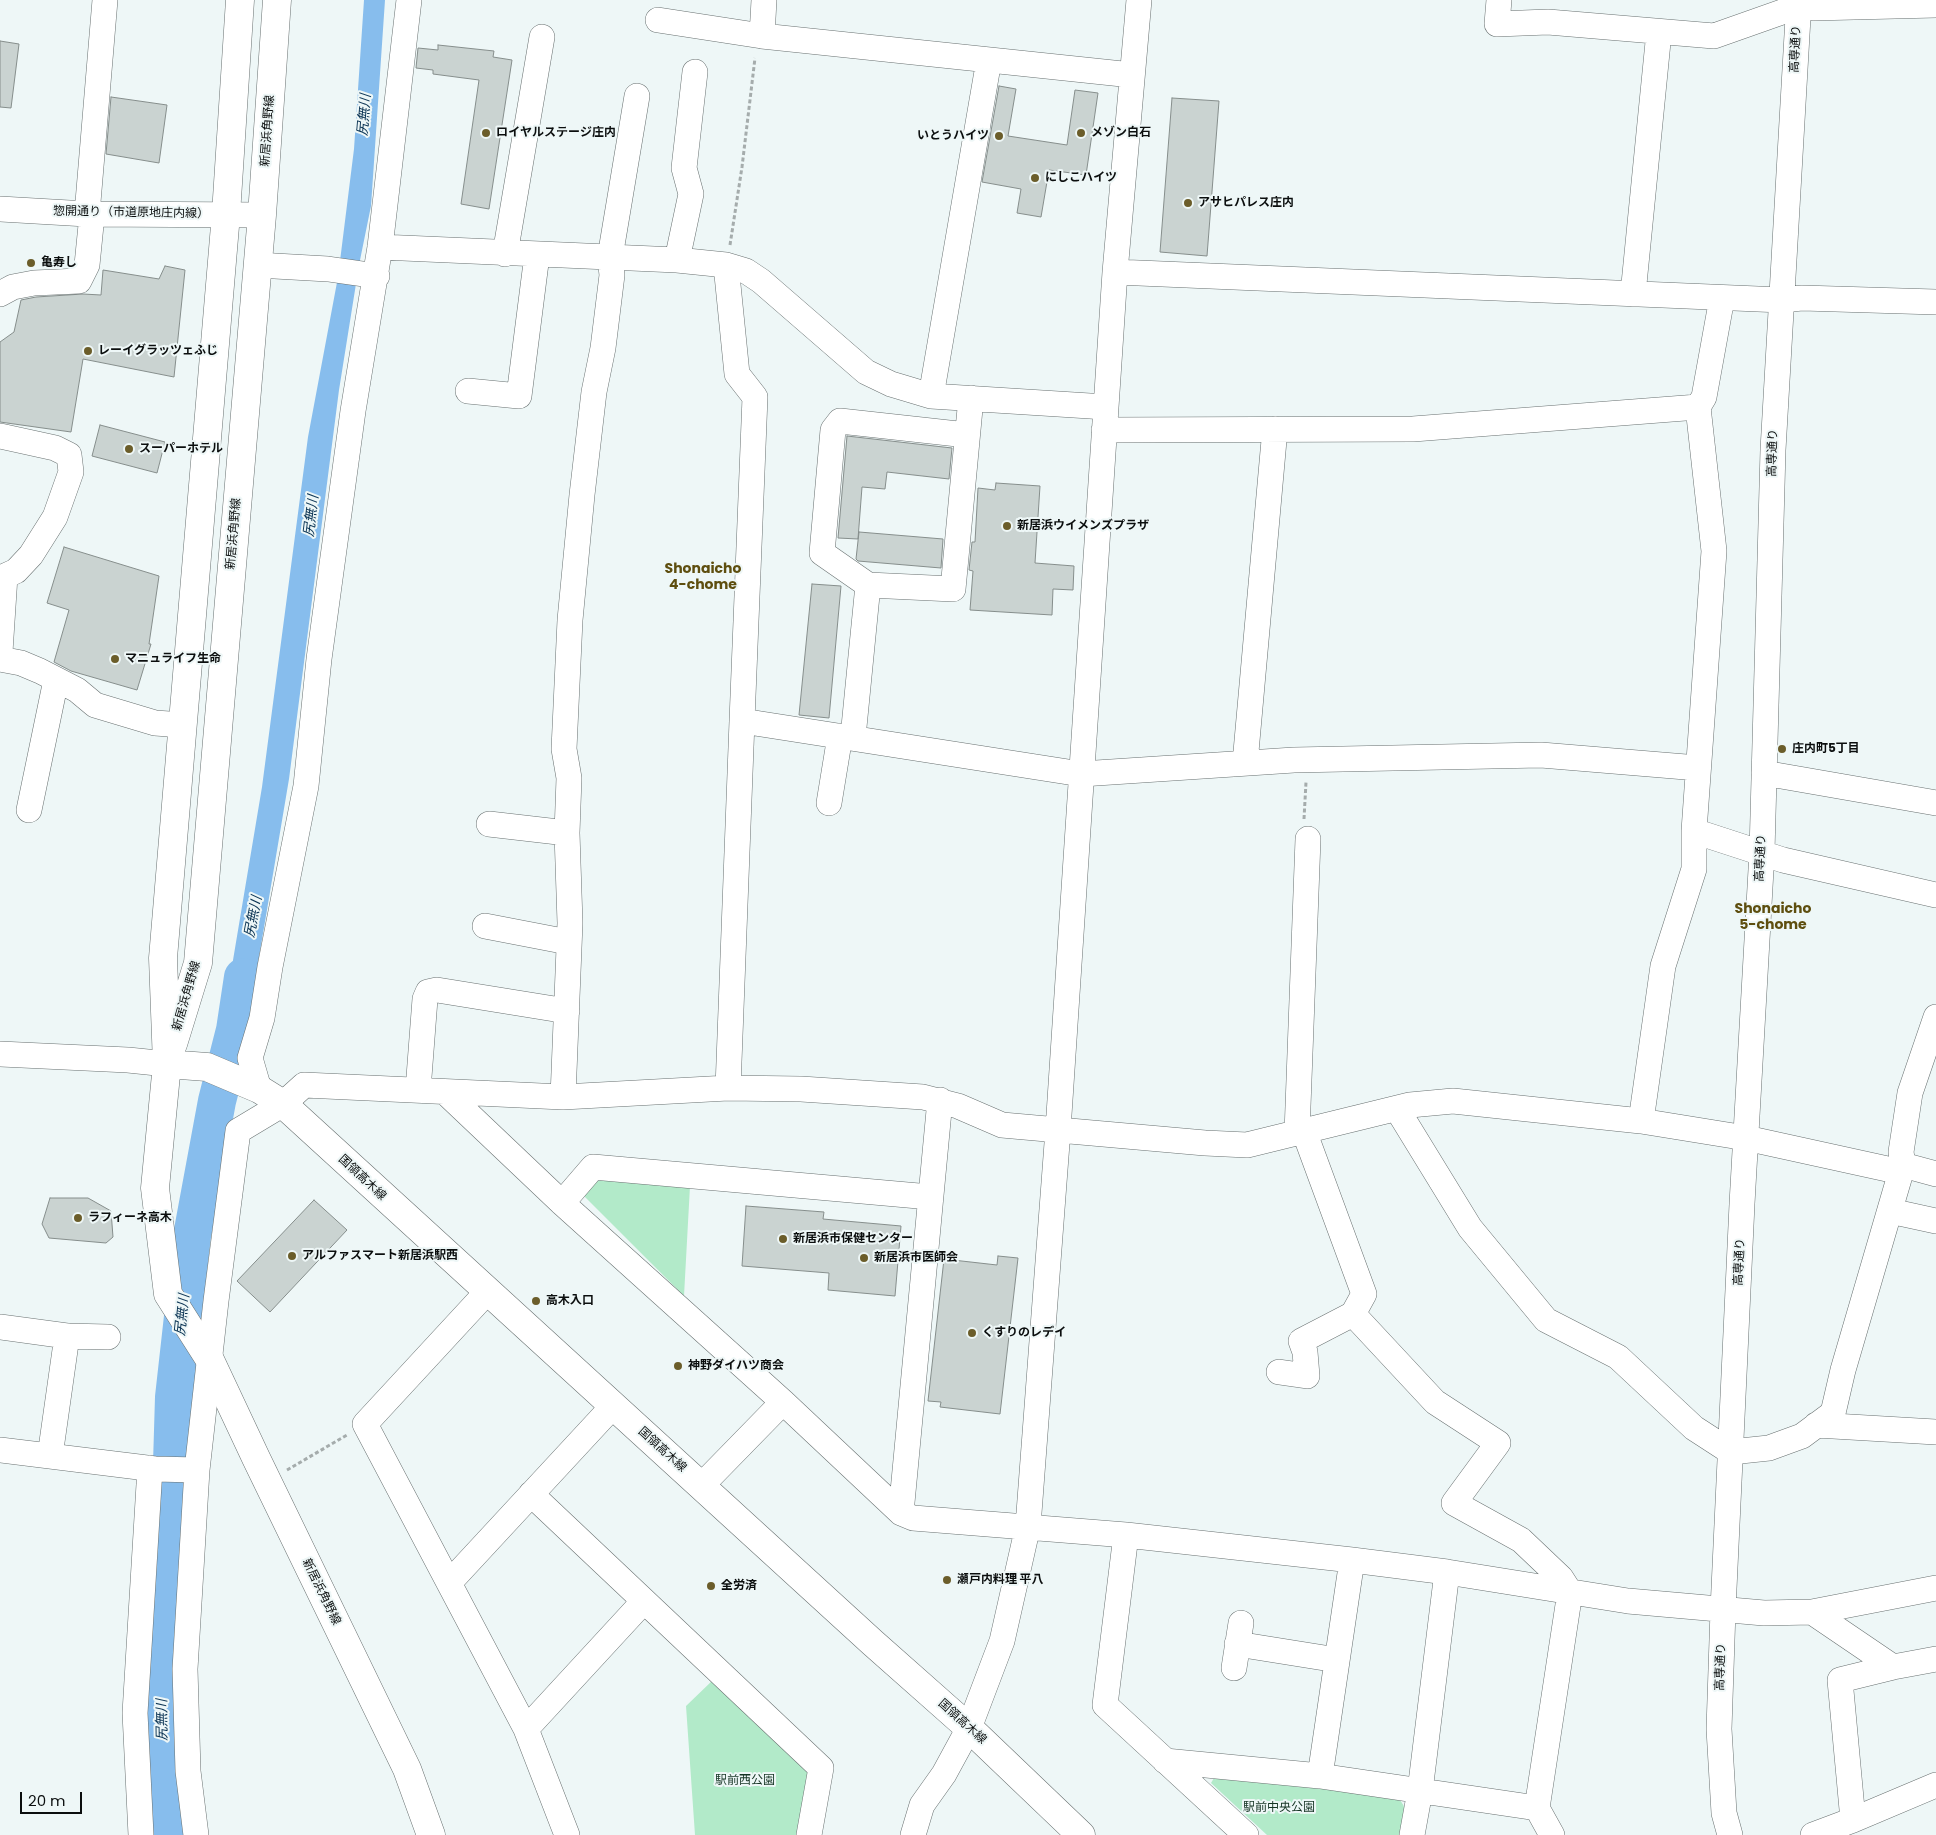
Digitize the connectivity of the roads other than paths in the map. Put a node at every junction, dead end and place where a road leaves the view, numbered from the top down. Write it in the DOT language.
graph roads {
  1 [pos="104,0"];
  2 [pos="240,0"];
  3 [pos="277,0"];
  4 [pos="409,0"];
  5 [pos="764,0"];
  6 [pos="1139,0"];
  7 [pos="1499,0"];
  8 [pos="1799,3"];
  9 [pos="1936,6"];
  10 [pos="658,20"];
  11 [pos="1659,32"];
  12 [pos="760,36"];
  13 [pos="542,37"];
  14 [pos="989,60"];
  15 [pos="696,72"];
  16 [pos="1132,75"];
  17 [pos="637,96"];
  18 [pos="0,209"];
  19 [pos="87,214"];
  20 [pos="226,214"];
  21 [pos="262,214"];
  22 [pos="380,247"];
  23 [pos="505,254"];
  24 [pos="537,255"];
  25 [pos="610,257"];
  26 [pos="677,260"];
  27 [pos="257,265"];
  28 [pos="726,265"];
  29 [pos="1115,272"];
  30 [pos="372,275"];
  31 [pos="0,294"];
  32 [pos="1633,294"];
  33 [pos="1722,298"];
  34 [pos="1782,300"];
  35 [pos="1936,302"];
  36 [pos="468,391"];
  37 [pos="931,396"];
  38 [pos="971,398"];
  39 [pos="1698,407"];
  40 [pos="1105,418"];
  41 [pos="1275,429"];
  42 [pos="967,435"];
  43 [pos="0,436"];
  44 [pos="868,585"];
  45 [pos="0,652"];
  46 [pos="0,659"];
  47 [pos="56,680"];
  48 [pos="742,721"];
  49 [pos="183,725"];
  50 [pos="847,736"];
  51 [pos="1245,763"];
  52 [pos="1698,768"];
  53 [pos="1764,772"];
  54 [pos="1081,774"];
  55 [pos="829,803"];
  56 [pos="1936,803"];
  57 [pos="29,810"];
  58 [pos="490,824"];
  59 [pos="1694,831"];
  60 [pos="567,833"];
  61 [pos="1308,839"];
  62 [pos="1762,852"];
  63 [pos="1936,895"];
  64 [pos="485,926"];
  65 [pos="568,942"];
  66 [pos="567,1011"];
  67 [pos="1936,1016"];
  68 [pos="0,1054"];
  69 [pos="167,1064"];
  70 [pos="247,1083"];
  71 [pos="728,1088"];
  72 [pos="418,1090"];
  73 [pos="445,1092"];
  74 [pos="563,1097"];
  75 [pos="940,1100"];
  76 [pos="283,1104"];
  77 [pos="1397,1108"];
  78 [pos="1641,1121"];
  79 [pos="1058,1130"];
  80 [pos="1301,1132"];
  81 [pos="1746,1138"];
  82 [pos="1902,1168"];
  83 [pos="1936,1174"];
  84 [pos="930,1197"];
  85 [pos="562,1203"];
  86 [pos="1890,1210"];
  87 [pos="1936,1221"];
  88 [pos="488,1292"];
  89 [pos="1353,1314"];
  90 [pos="0,1327"];
  91 [pos="67,1336"];
  92 [pos="108,1337"];
  93 [pos="207,1356"];
  94 [pos="1279,1372"];
  95 [pos="782,1402"];
  96 [pos="614,1406"];
  97 [pos="1816,1425"];
  98 [pos="1936,1432"];
  99 [pos="0,1450"];
  100 [pos="1731,1452"];
  101 [pos="50,1456"];
  102 [pos="153,1468"];
  103 [pos="191,1470"];
  104 [pos="701,1486"];
  105 [pos="531,1494"];
  106 [pos="901,1513"];
  107 [pos="1028,1526"];
  108 [pos="1126,1534"];
  109 [pos="1352,1560"];
  110 [pos="1447,1572"];
  111 [pos="449,1583"];
  112 [pos="1936,1588"];
  113 [pos="1570,1592"];
  114 [pos="644,1601"];
  115 [pos="1723,1610"];
  116 [pos="1812,1612"];
  117 [pos="1237,1645"];
  118 [pos="1936,1659"];
  119 [pos="1337,1660"];
  120 [pos="1893,1667"];
  121 [pos="969,1728"];
  122 [pos="526,1729"];
  123 [pos="1165,1761"];
  124 [pos="1320,1776"];
  125 [pos="1936,1785"];
  126 [pos="1420,1791"];
  127 [pos="1537,1808"];
  128 [pos="1853,1820"];
  129 [pos="141,1835"];
  130 [pos="196,1835"];
  131 [pos="431,1835"];
  132 [pos="567,1835"];
  133 [pos="809,1835"];
  134 [pos="913,1835"];
  135 [pos="1080,1835"];
  136 [pos="1246,1835"];
  137 [pos="1412,1835"];
  138 [pos="1552,1835"];
  139 [pos="1730,1835"];
  140 [pos="1813,1835"];
  1 -- 19 [label="street"];
  2 -- 20 [label="main road, 新居浜角野線"];
  3 -- 21 [label="main road, 新居浜角野線"];
  4 -- 22 [label="street"];
  5 -- 12 [label="street"];
  6 -- 16 [label="street"];
  7 -- 11 [label="street"];
  8 -- 9 [label="street"];
  8 -- 11 [label="street"];
  8 -- 34 [label="street, 高専通り"];
  10 -- 12 [label="street"];
  11 -- 32 [label="street"];
  12 -- 14 [label="street"];
  13 -- 23 [label="street"];
  14 -- 16 [label="street"];
  14 -- 37 [label="street"];
  15 -- 26 [label="street"];
  16 -- 29 [label="street"];
  17 -- 25 [label="street"];
  18 -- 19 [label="street, 惣開通り（市道原地庄内線）"];
  19 -- 20 [label="street, 惣開通り（市道原地庄内線）"];
  19 -- 31 [label="street"];
  20 -- 21 [label="street, 惣開通り（市道原地庄内線）"];
  20 -- 49 [label="main road, 新居浜角野線"];
  21 -- 27 [label="main road, 新居浜角野線"];
  22 -- 23 [label="street"];
  22 -- 30 [label="street"];
  23 -- 24 [label="street"];
  24 -- 25 [label="street"];
  24 -- 36 [label="street"];
  25 -- 26 [label="street"];
  25 -- 60 [label="street"];
  26 -- 28 [label="street"];
  27 -- 30 [label="street"];
  27 -- 69 [label="main road, 新居浜角野線"];
  28 -- 37 [label="street"];
  28 -- 48 [label="street"];
  29 -- 32 [label="street"];
  29 -- 40 [label="street"];
  30 -- 70 [label="street"];
  32 -- 33 [label="street"];
  33 -- 34 [label="street"];
  33 -- 39 [label="street"];
  34 -- 35 [label="street"];
  34 -- 53 [label="street, 高専通り"];
  37 -- 38 [label="street"];
  38 -- 40 [label="street"];
  38 -- 42 [label="street"];
  39 -- 41 [label="street"];
  39 -- 52 [label="street"];
  40 -- 41 [label="street"];
  40 -- 54 [label="street"];
  41 -- 51 [label="street"];
  42 -- 44 [label="street"];
  42 -- 44 [label="street"];
  43 -- 45 [label="street"];
  44 -- 50 [label="street"];
  46 -- 47 [label="street"];
  47 -- 49 [label="street"];
  47 -- 57 [label="street"];
  48 -- 50 [label="street"];
  48 -- 71 [label="street"];
  49 -- 69 [label="main road, 新居浜角野線"];
  50 -- 54 [label="street"];
  50 -- 55 [label="street"];
  51 -- 52 [label="street"];
  51 -- 54 [label="street"];
  52 -- 59 [label="street"];
  53 -- 56 [label="street"];
  53 -- 62 [label="street, 高専通り"];
  54 -- 79 [label="street"];
  58 -- 60 [label="street"];
  59 -- 62 [label="street"];
  59 -- 78 [label="street"];
  60 -- 65 [label="street"];
  61 -- 80 [label="street"];
  62 -- 63 [label="street"];
  62 -- 81 [label="street, 高専通り"];
  64 -- 65 [label="street"];
  65 -- 66 [label="street"];
  66 -- 72 [label="street"];
  66 -- 74 [label="street"];
  67 -- 82 [label="street"];
  68 -- 69 [label="street"];
  69 -- 70 [label="main road, 国領高木線"];
  69 -- 93 [label="main road, 新居浜角野線"];
  70 -- 76 [label="main road, 国領高木線"];
  71 -- 74 [label="street"];
  71 -- 75 [label="street"];
  72 -- 73 [label="street"];
  72 -- 76 [label="street"];
  73 -- 74 [label="street"];
  73 -- 85 [label="street"];
  75 -- 79 [label="street"];
  75 -- 84 [label="street"];
  76 -- 88 [label="main road, 国領高木線"];
  76 -- 93 [label="street"];
  77 -- 78 [label="street"];
  77 -- 80 [label="street"];
  77 -- 100 [label="street"];
  78 -- 81 [label="street"];
  79 -- 80 [label="street"];
  79 -- 107 [label="street"];
  80 -- 89 [label="street"];
  81 -- 82 [label="street"];
  81 -- 100 [label="street, 高専通り"];
  82 -- 83 [label="street"];
  82 -- 86 [label="street"];
  84 -- 85 [label="street"];
  84 -- 106 [label="street"];
  85 -- 95 [label="street"];
  86 -- 87 [label="street"];
  86 -- 97 [label="street"];
  88 -- 96 [label="main road, 国領高木線"];
  88 -- 111 [label="street"];
  89 -- 94 [label="street"];
  89 -- 113 [label="street"];
  90 -- 91 [label="street"];
  91 -- 92 [label="street"];
  91 -- 101 [label="street"];
  93 -- 103 [label="street"];
  93 -- 131 [label="main road, 新居浜角野線"];
  95 -- 104 [label="street"];
  95 -- 106 [label="street"];
  96 -- 104 [label="main road, 国領高木線"];
  96 -- 105 [label="street"];
  97 -- 98 [label="street"];
  97 -- 100 [label="street"];
  99 -- 101 [label="street"];
  100 -- 115 [label="street, 高専通り"];
  101 -- 102 [label="street"];
  102 -- 103 [label="street"];
  102 -- 129 [label="street"];
  103 -- 130 [label="street"];
  104 -- 121 [label="main road, 国領高木線"];
  105 -- 111 [label="street"];
  105 -- 114 [label="street"];
  106 -- 107 [label="street"];
  107 -- 108 [label="street"];
  107 -- 121 [label="street"];
  108 -- 109 [label="street"];
  108 -- 123 [label="street"];
  109 -- 110 [label="street"];
  109 -- 119 [label="street"];
  110 -- 113 [label="street"];
  110 -- 126 [label="street"];
  111 -- 122 [label="street"];
  112 -- 116 [label="street"];
  113 -- 115 [label="street"];
  113 -- 127 [label="street"];
  114 -- 122 [label="street"];
  114 -- 133 [label="street"];
  115 -- 116 [label="street"];
  115 -- 139 [label="street, 高専通り"];
  116 -- 120 [label="street"];
  117 -- 119 [label="street"];
  118 -- 120 [label="street"];
  119 -- 124 [label="street"];
  120 -- 128 [label="street"];
  121 -- 134 [label="street"];
  121 -- 135 [label="main road, 国領高木線"];
  122 -- 132 [label="street"];
  123 -- 124 [label="street"];
  123 -- 136 [label="street"];
  124 -- 126 [label="street"];
  125 -- 128 [label="street"];
  126 -- 127 [label="street"];
  126 -- 137 [label="street"];
  127 -- 138 [label="street"];
  128 -- 140 [label="street"];
}
